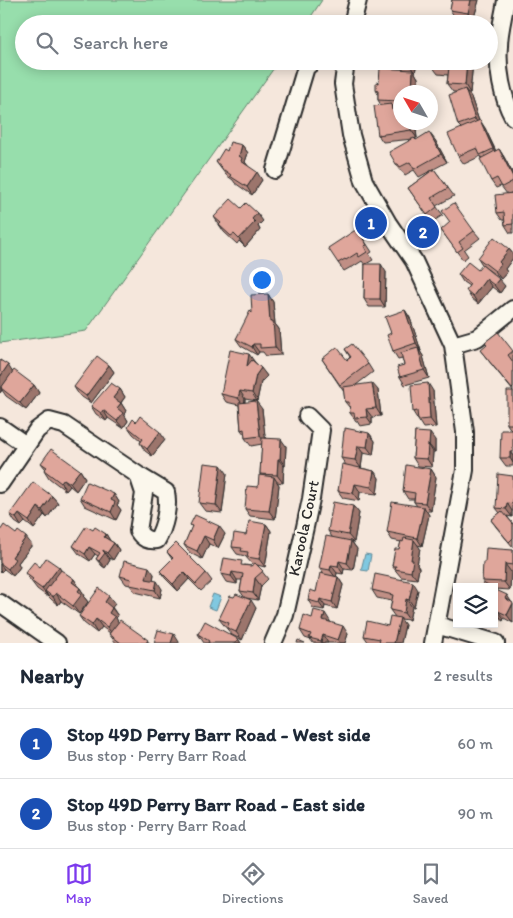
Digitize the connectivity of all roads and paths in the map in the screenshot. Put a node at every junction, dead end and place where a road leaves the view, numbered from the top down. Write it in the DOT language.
graph roads {
  1 [pos="358,0"];
  2 [pos="506,0"];
  3 [pos="354,15"];
  4 [pos="305,70"];
  5 [pos="345,70"];
  6 [pos="513,117"];
  7 [pos="275,170"];
  8 [pos="513,309"];
  9 [pos="453,345"];
  10 [pos="306,416"];
  11 [pos="0,426"];
  12 [pos="26,446"];
  13 [pos="138,475"];
  14 [pos="0,484"];
  15 [pos="0,603"];
  16 [pos="437,625"];
  17 [pos="57,643"];
  18 [pos="273,643"];
  19 [pos="434,643"];
  20 [pos="496,643"];
  1 -- 3 [label="street"];
  2 -- 6 [label="street"];
  4 -- 7 [label="street"];
  5 -- 9 [label="street"];
  8 -- 9 [label="street"];
  9 -- 16 [label="street"];
  10 -- 18 [label="street, Karoola Court"];
  11 -- 12 [label="street"];
  12 -- 13 [label="street"];
  12 -- 14 [label="street"];
  15 -- 17 [label="street"];
  16 -- 19 [label="street"];
  16 -- 20 [label="street"];
}
